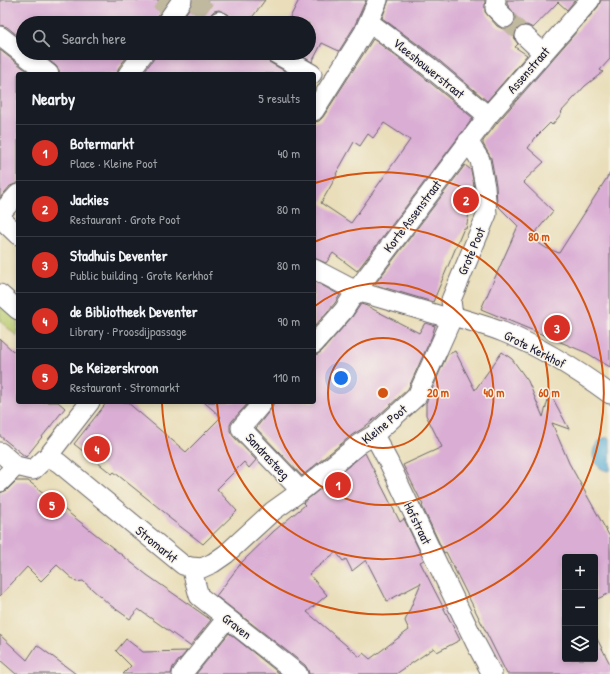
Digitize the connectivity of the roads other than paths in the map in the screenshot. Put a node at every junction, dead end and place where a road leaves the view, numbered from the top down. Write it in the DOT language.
graph roads {
  1 [pos="378,0"];
  2 [pos="496,0"];
  3 [pos="590,0"];
  4 [pos="505,18"];
  5 [pos="369,22"];
  6 [pos="525,36"];
  7 [pos="0,37"];
  8 [pos="16,49"];
  9 [pos="543,53"];
  10 [pos="30,60"];
  11 [pos="139,60"];
  12 [pos="288,60"];
  13 [pos="46,72"];
  14 [pos="130,72"];
  15 [pos="309,72"];
  16 [pos="316,76"];
  17 [pos="331,84"];
  18 [pos="316,108"];
  19 [pos="488,116"];
  20 [pos="468,141"];
  21 [pos="16,196"];
  22 [pos="0,214"];
  23 [pos="0,218"];
  24 [pos="16,233"];
  25 [pos="316,270"];
  26 [pos="356,291"];
  27 [pos="0,294"];
  28 [pos="16,308"];
  29 [pos="453,316"];
  30 [pos="316,342"];
  31 [pos="610,394"];
  32 [pos="88,404"];
  33 [pos="262,404"];
  34 [pos="374,435"];
  35 [pos="0,452"];
  36 [pos="48,456"];
  37 [pos="16,466"];
  38 [pos="0,482"];
  39 [pos="301,491"];
  40 [pos="191,568"];
  41 [pos="226,618"];
  42 [pos="182,674"];
  43 [pos="298,674"];
  44 [pos="492,674"];
  1 -- 5 [label="street"];
  2 -- 4 [label="street"];
  3 -- 9 [label="street, Assenstraat"];
  5 -- 17 [label="street"];
  5 -- 19 [label="street, Vleeshouwerstraat"];
  6 -- 9 [label="street"];
  7 -- 8 [label="street"];
  9 -- 19 [label="street, Assenstraat"];
  10 -- 13 [label="street"];
  11 -- 14 [label="street"];
  12 -- 15 [label="street"];
  16 -- 17 [label="street"];
  17 -- 18 [label="street"];
  19 -- 20 [label="street, Assenstraat"];
  20 -- 26 [label="street, Korte Assenstraat"];
  20 -- 29 [label="street, Grote Poot"];
  21 -- 22 [label="street"];
  23 -- 24 [label="street"];
  25 -- 26 [label="street, Grote Kerkhof"];
  26 -- 29 [label="street, Grote Kerkhof"];
  26 -- 30 [label="street"];
  27 -- 28 [label="street"];
  29 -- 31 [label="street, Grote Kerkhof"];
  29 -- 34 [label="street, Kleine Poot"];
  32 -- 36 [label="street"];
  33 -- 39 [label="street, Sandrasteeg"];
  34 -- 39 [label="street, Kleine Poot"];
  34 -- 44 [label="street, Hofstraat"];
  35 -- 37 [label="street"];
  36 -- 37 [label="street"];
  36 -- 40 [label="street, Stromarkt"];
  37 -- 38 [label="street"];
  39 -- 40 [label="street, Stromarkt"];
  40 -- 41 [label="street, Graven"];
  41 -- 42 [label="street"];
  41 -- 43 [label="street, Graven"];
}
